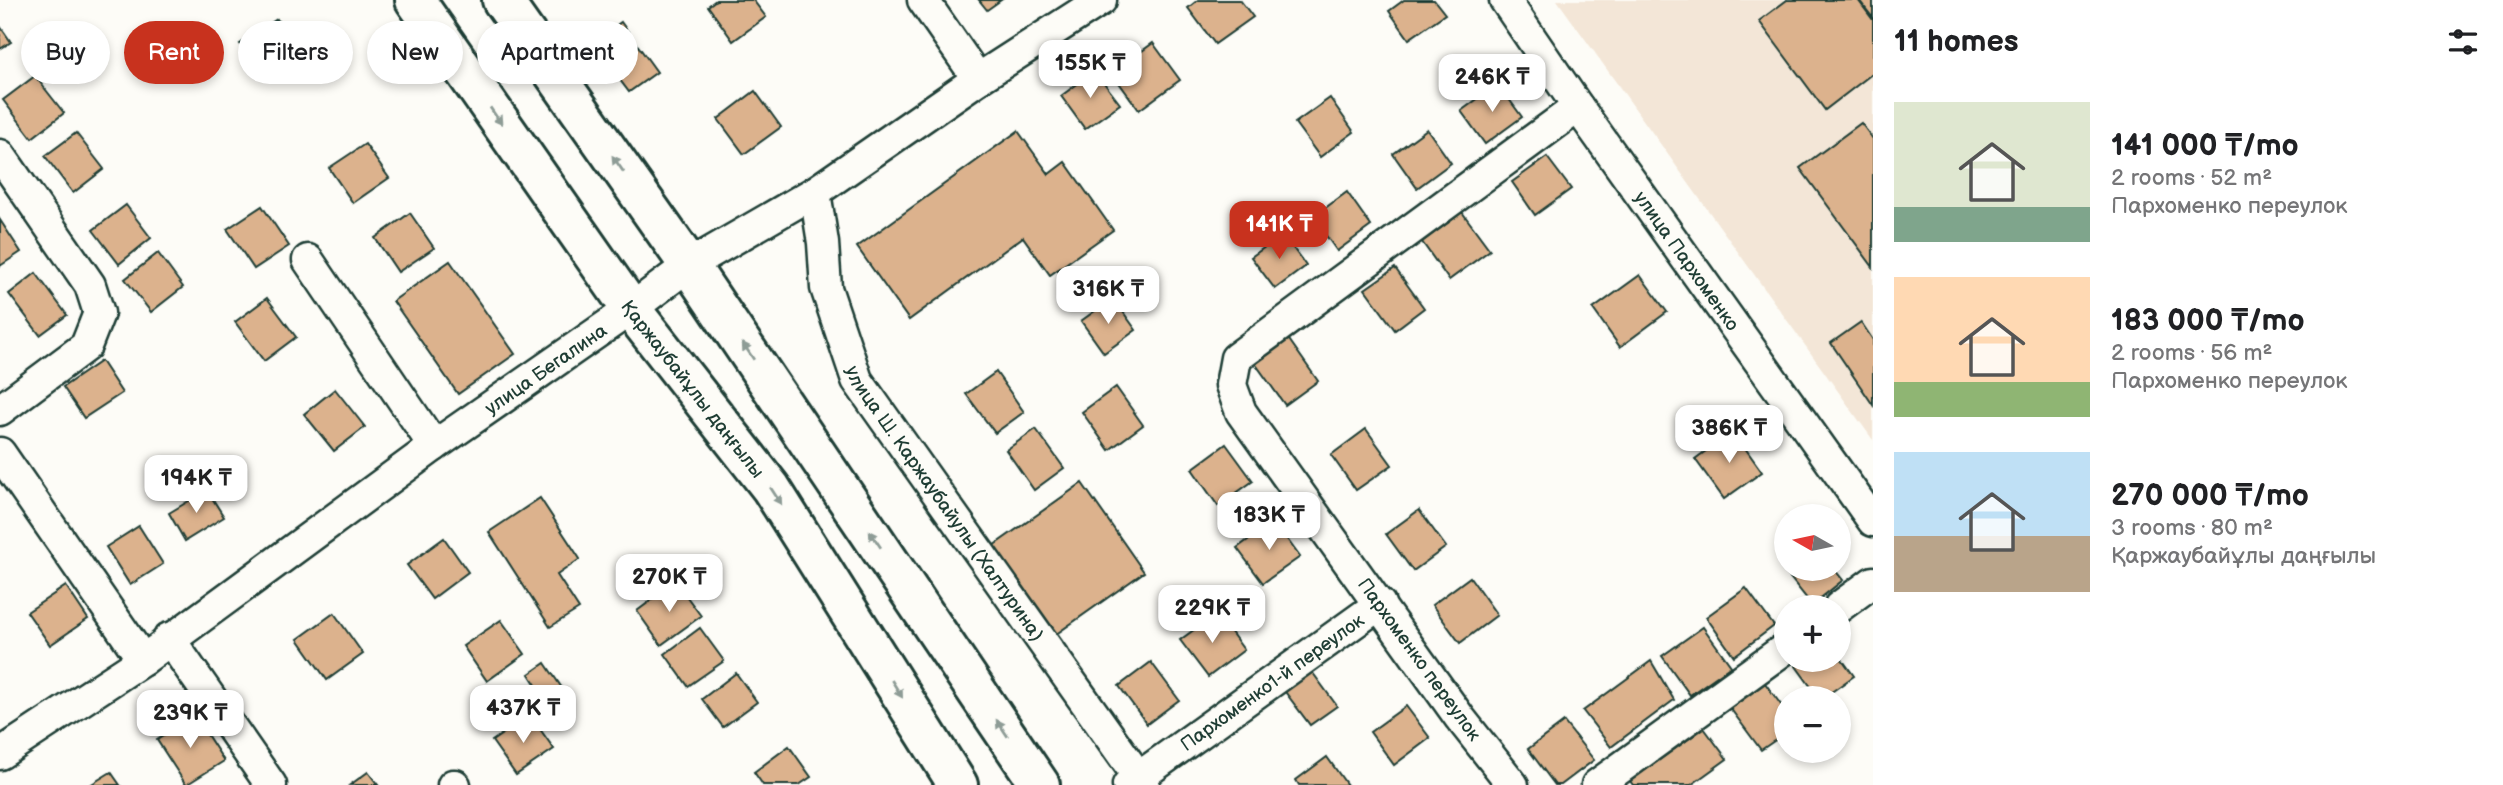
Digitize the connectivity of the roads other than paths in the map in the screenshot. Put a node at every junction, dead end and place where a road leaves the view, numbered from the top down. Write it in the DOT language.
graph roads {
  1 [pos="415,0"];
  2 [pos="502,0"];
  3 [pos="923,0"];
  4 [pos="1101,0"];
  5 [pos="1505,0"];
  6 [pos="978,79"];
  7 [pos="1578,107"];
  8 [pos="0,155"];
  9 [pos="815,192"];
  10 [pos="308,260"];
  11 [pos="689,265"];
  12 [pos="631,309"];
  13 [pos="0,410"];
  14 [pos="434,446"];
  15 [pos="0,453"];
  16 [pos="1873,521"];
  17 [pos="1873,582"];
  18 [pos="1851,598"];
  19 [pos="1380,604"];
  20 [pos="169,638"];
  21 [pos="1774,656"];
  22 [pos="143,660"];
  23 [pos="0,754"];
  24 [pos="1137,783"];
  25 [pos="271,785"];
  26 [pos="958,785"];
  27 [pos="1040,785"];
  28 [pos="1513,785"];
  29 [pos="1597,785"];
  1 -- 12 [label="highway, Қаржаубайұлы даңғылы, one-way"];
  11 -- 2 [label="highway, one-way"];
  3 -- 6 [label="street"];
  4 -- 6 [label="street, улица Бегалина"];
  5 -- 7 [label="street, улица Пархоменко"];
  6 -- 9 [label="street, улица Бегалина"];
  7 -- 16 [label="street, улица Пархоменко"];
  7 -- 19 [label="street, Пархоменко переулок"];
  8 -- 13 [label="street"];
  9 -- 11 [label="street, улица Бегалина"];
  9 -- 24 [label="street, улица Ш. Каржаубайулы (Халтурина)"];
  10 -- 14 [label="street"];
  11 -- 12 [label="street, улица Бегалина"];
  27 -- 11 [label="highway, one-way"];
  12 -- 14 [label="street, улица Бегалина"];
  12 -- 26 [label="highway, Қаржаубайұлы даңғылы, one-way"];
  14 -- 20 [label="street, улица Бегалина"];
  15 -- 22 [label="street"];
  17 -- 18 [label="street"];
  19 -- 24 [label="street, Пархоменко1-й переулок"];
  19 -- 28 [label="street, Пархоменко переулок"];
  20 -- 22 [label="street, улица Бегалина"];
  20 -- 25 [label="street"];
  21 -- 29 [label="street"];
  22 -- 23 [label="street, улица Бегалина"];
}
